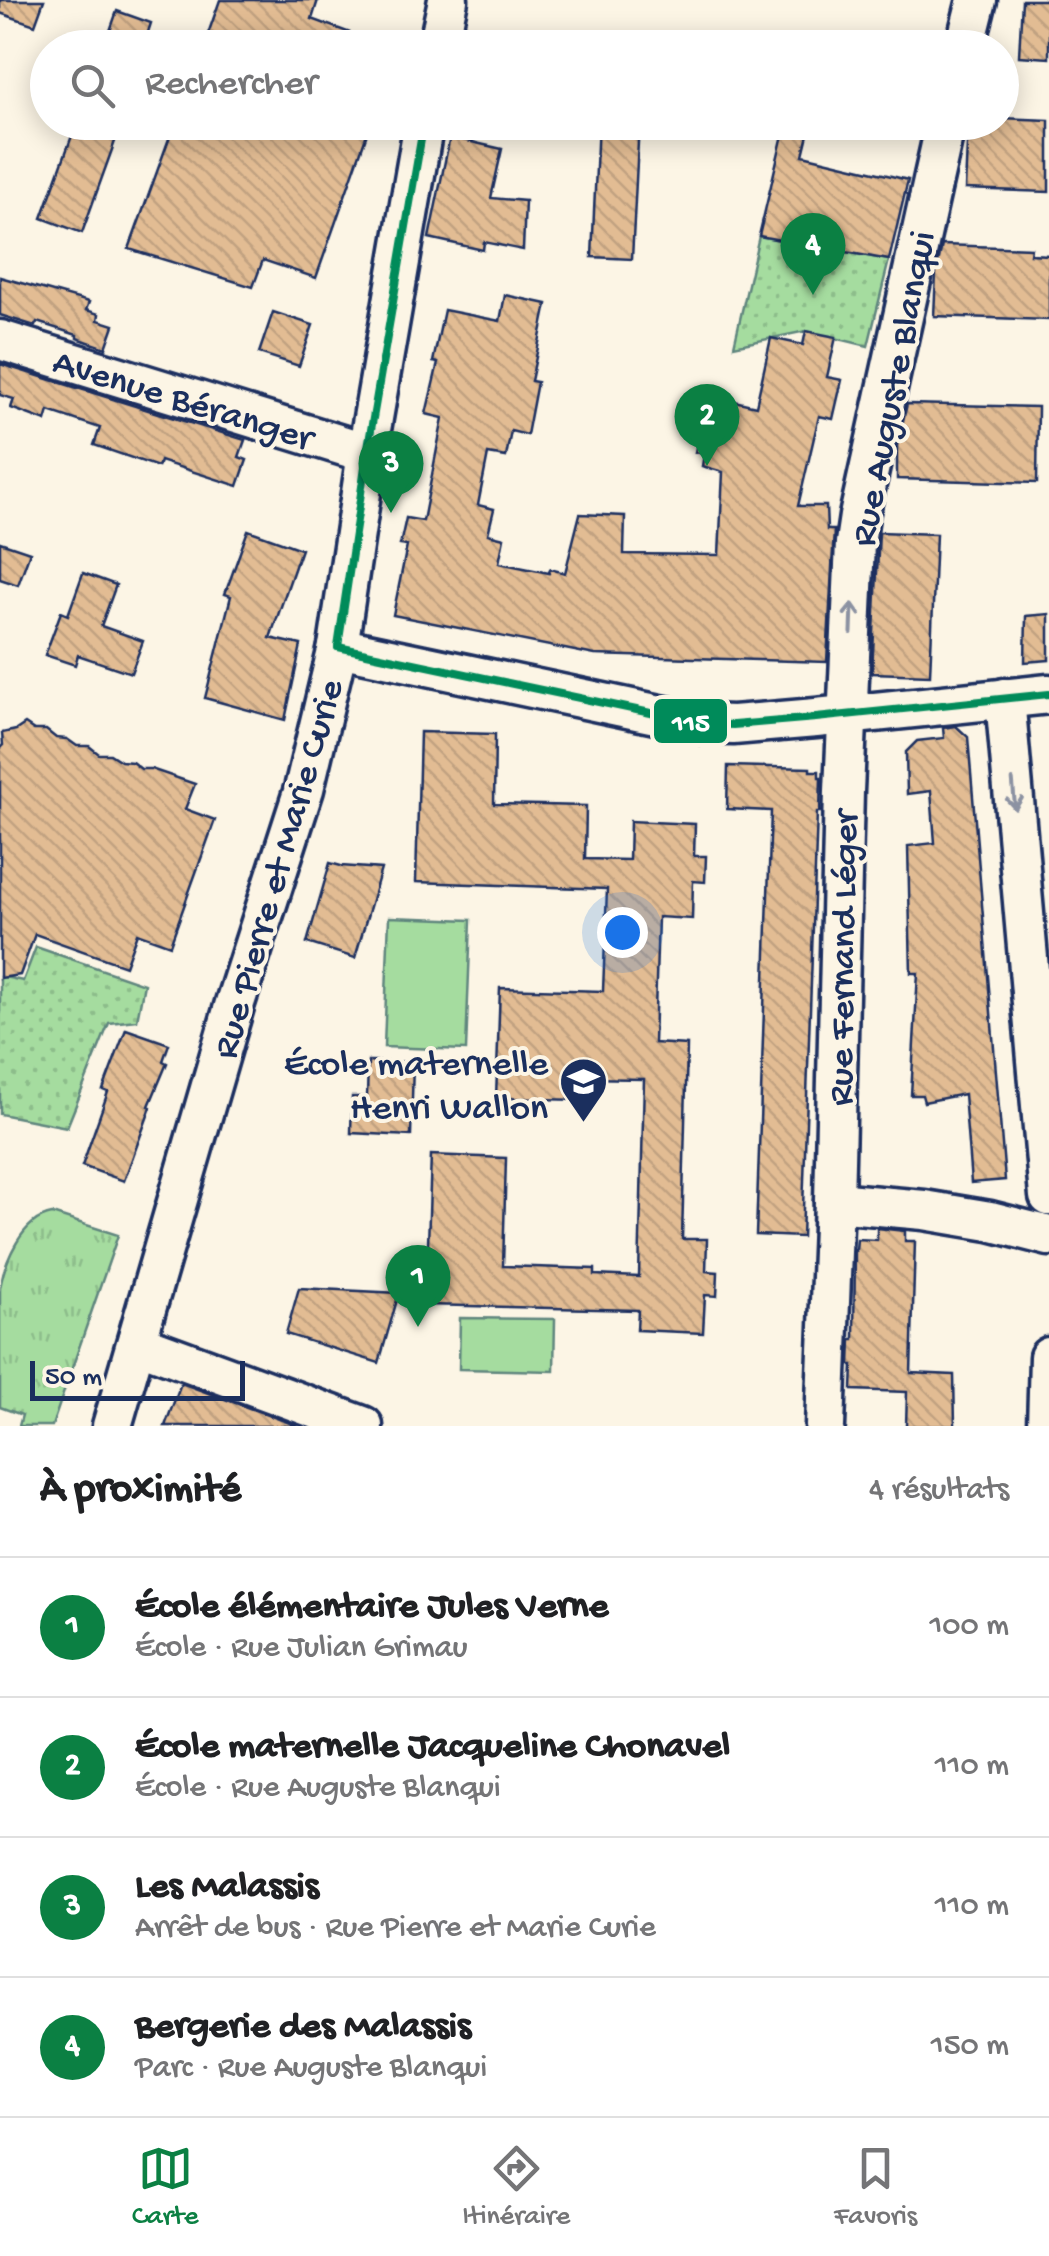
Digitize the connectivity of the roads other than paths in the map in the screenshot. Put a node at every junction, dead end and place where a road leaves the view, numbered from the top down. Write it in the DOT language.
graph roads {
  1 [pos="448,0"];
  2 [pos="977,0"];
  3 [pos="442,30"];
  4 [pos="970,30"];
  5 [pos="421,140"];
  6 [pos="942,140"];
  7 [pos="0,340"];
  8 [pos="367,452"];
  9 [pos="338,647"];
  10 [pos="1049,694"];
  11 [pos="1006,698"];
  12 [pos="848,715"];
  13 [pos="1049,1196"];
  14 [pos="834,1202"];
  15 [pos="1049,1236"];
  16 [pos="137,1344"];
  17 [pos="1049,1357"];
  18 [pos="112,1426"];
  19 [pos="364,1426"];
  20 [pos="825,1426"];
  21 [pos="1047,1426"];
  1 -- 3 [label="street"];
  2 -- 4 [label="street"];
  5 -- 8 [label="street, Rue Pierre et Marie Curie"];
  12 -- 6 [label="street, Rue Auguste Blanqui, one-way"];
  7 -- 8 [label="street, Avenue Béranger"];
  8 -- 9 [label="street, Rue Pierre et Marie Curie"];
  9 -- 12 [label="street"];
  9 -- 16 [label="street, Rue Pierre et Marie Curie"];
  10 -- 11 [label="street"];
  11 -- 12 [label="street"];
  11 -- 13 [label="street, one-way"];
  12 -- 14 [label="street, Rue Fernand Léger"];
  14 -- 15 [label="street"];
  14 -- 20 [label="street, Rue Fernand Léger"];
  16 -- 18 [label="street, Rue Pierre et Marie Curie"];
  16 -- 19 [label="street"];
  17 -- 21 [label="street"];
}
